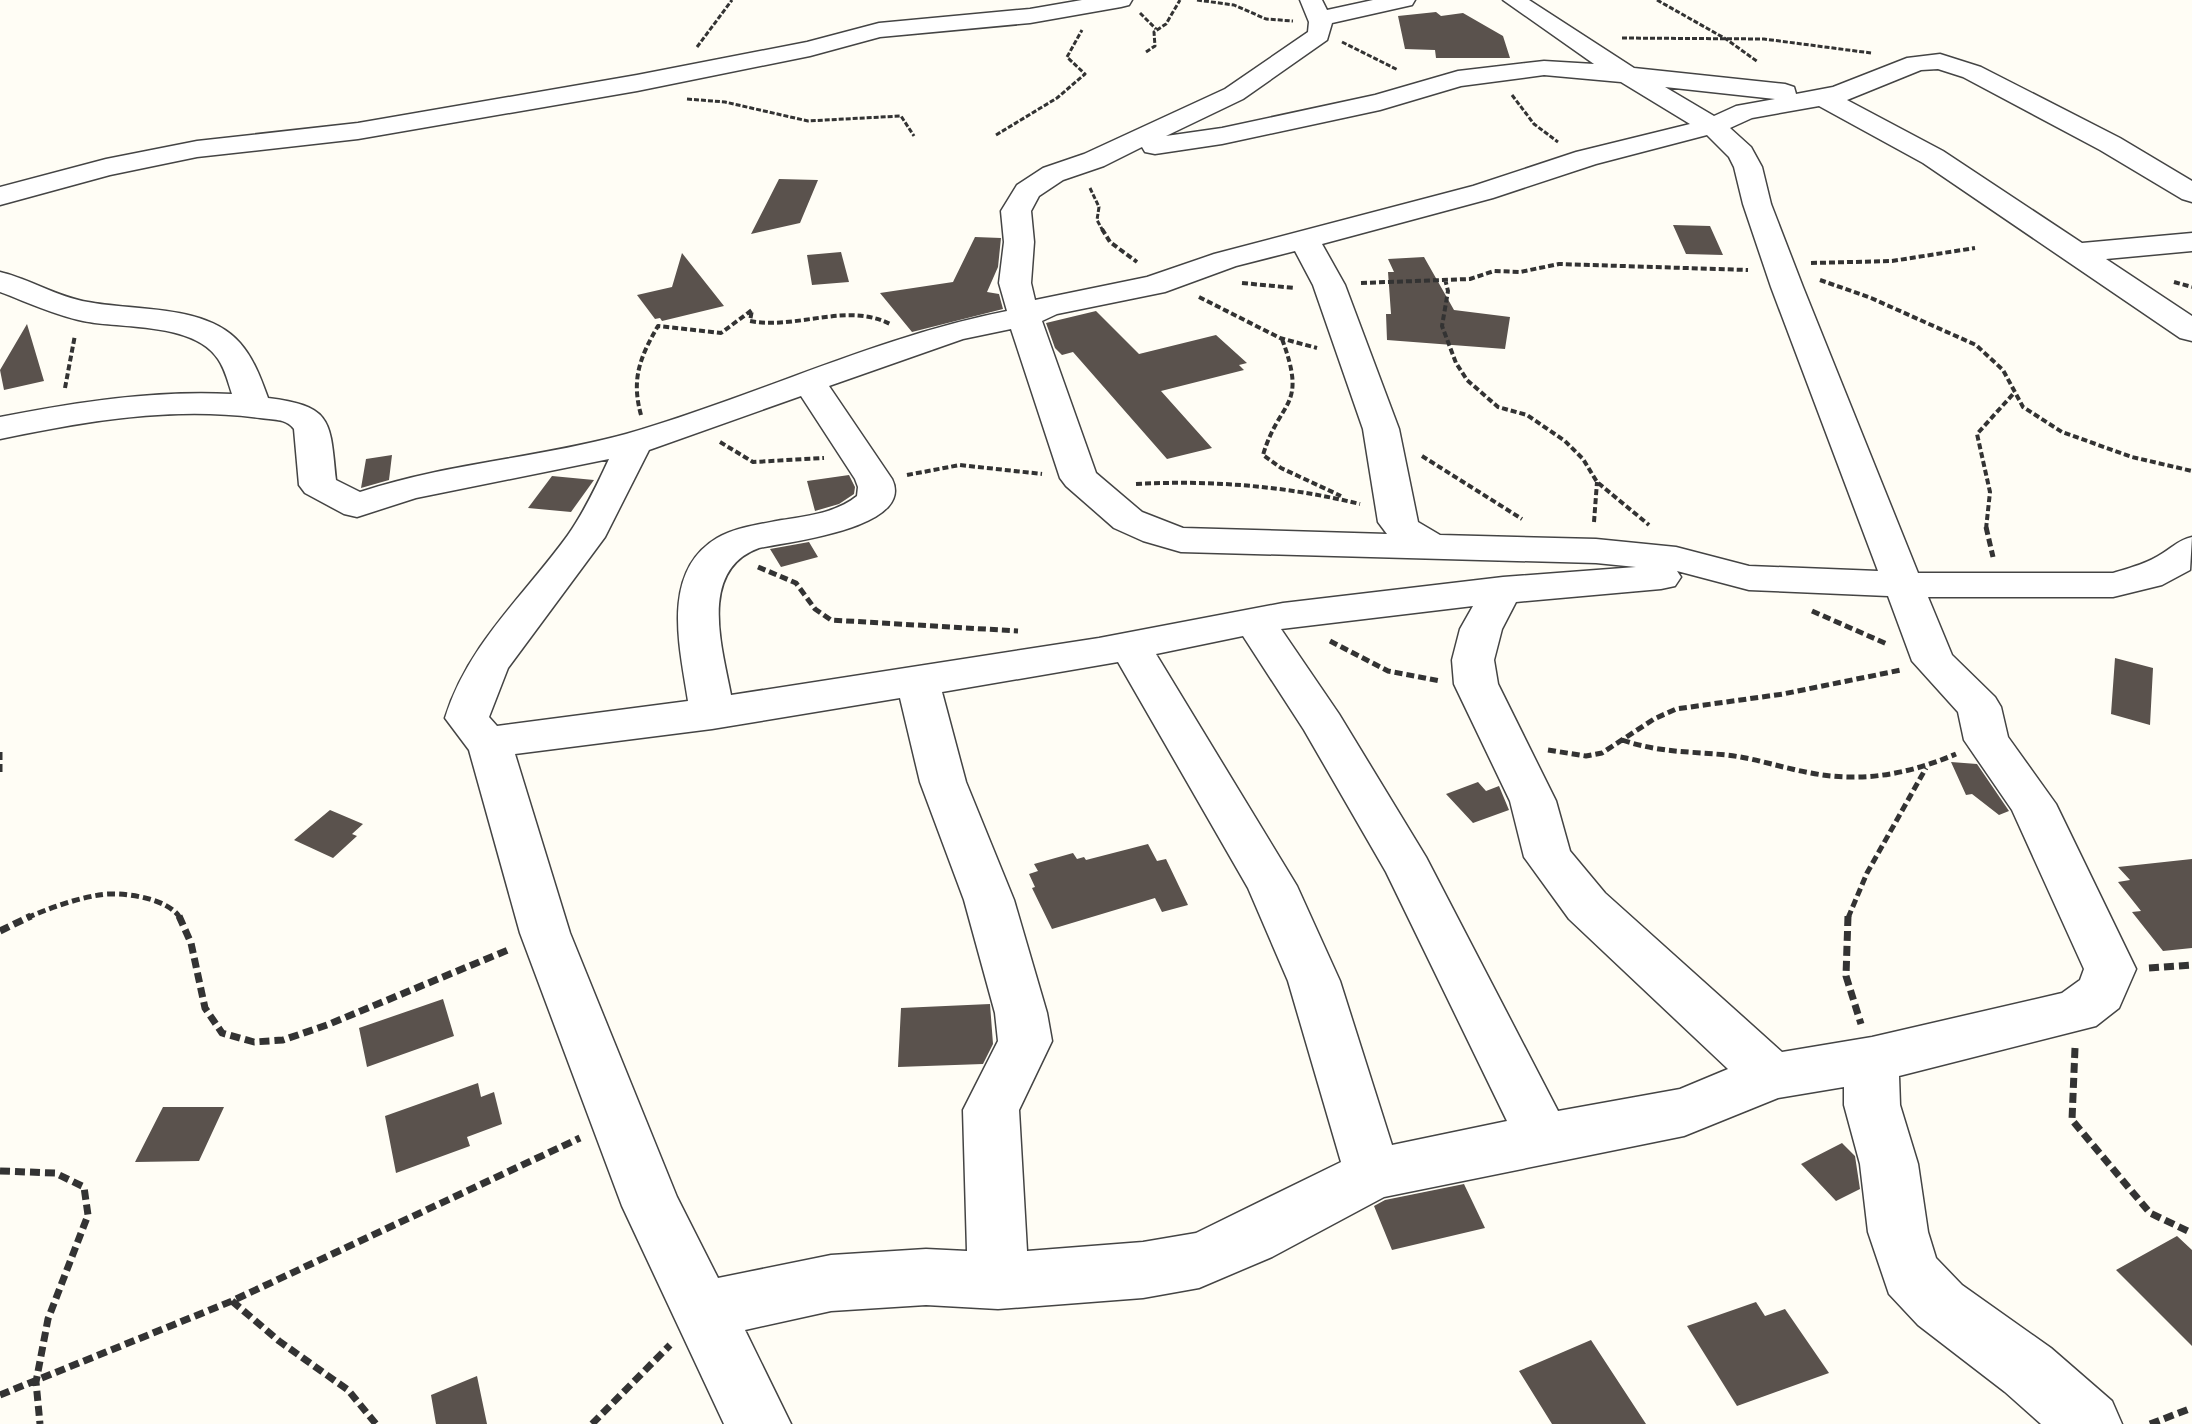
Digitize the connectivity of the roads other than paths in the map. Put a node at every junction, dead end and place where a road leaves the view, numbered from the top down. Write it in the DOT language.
graph roads {
  1 [pos="1404,0"];
  2 [pos="1514,0"];
  3 [pos="1114,1"];
  4 [pos="1318,19"];
  5 [pos="1629,76"];
  6 [pos="1832,96"];
  7 [pos="1713,126"];
  8 [pos="1102,156"];
  9 [pos="2192,193"];
  10 [pos="0,196"];
  11 [pos="1304,239"];
  12 [pos="2192,242"];
  13 [pos="2077,253"];
  14 [pos="0,281"];
  15 [pos="1024,317"];
  16 [pos="2192,331"];
  17 [pos="807,381"];
  18 [pos="253,405"];
  19 [pos="0,428"];
  20 [pos="641,441"];
  21 [pos="1429,545"];
  22 [pos="2192,549"];
  23 [pos="1740,576"];
  24 [pos="1906,585"];
  25 [pos="1503,589"];
  26 [pos="1270,619"];
  27 [pos="1130,647"];
  28 [pos="918,682"];
  29 [pos="712,714"];
  30 [pos="489,742"];
  31 [pos="1872,1060"];
  32 [pos="1772,1076"];
  33 [pos="1544,1139"];
  34 [pos="1373,1174"];
  35 [pos="998,1281"];
  36 [pos="704,1310"];
  37 [pos="758,1424"];
  38 [pos="2089,1424"];
  1 -- 4 [label="street"];
  2 -- 5 [label="street"];
  3 -- 10 [label="street"];
  4 -- 8 [label="street"];
  5 -- 6 [label="street"];
  5 -- 7 [label="street"];
  5 -- 8 [label="street"];
  6 -- 7 [label="street"];
  6 -- 9 [label="street"];
  6 -- 13 [label="street"];
  7 -- 11 [label="street"];
  7 -- 24 [label="street"];
  8 -- 15 [label="street"];
  11 -- 15 [label="street"];
  11 -- 21 [label="street"];
  12 -- 13 [label="street"];
  13 -- 16 [label="street"];
  14 -- 18 [label="street"];
  15 -- 17 [label="street"];
  15 -- 21 [label="street"];
  17 -- 20 [label="street"];
  17 -- 29 [label="street"];
  18 -- 19 [label="street"];
  18 -- 20 [label="street"];
  20 -- 30 [label="street"];
  21 -- 23 [label="street"];
  22 -- 24 [label="street"];
  23 -- 24 [label="street"];
  23 -- 25 [label="street"];
  24 -- 31 [label="street"];
  25 -- 26 [label="street"];
  25 -- 32 [label="street"];
  26 -- 27 [label="street"];
  26 -- 33 [label="street"];
  27 -- 28 [label="street"];
  27 -- 34 [label="street"];
  28 -- 29 [label="street"];
  28 -- 35 [label="street"];
  29 -- 30 [label="street"];
  30 -- 36 [label="street"];
  31 -- 32 [label="street"];
  31 -- 38 [label="street"];
  32 -- 33 [label="street"];
  33 -- 34 [label="street"];
  34 -- 35 [label="street"];
  35 -- 36 [label="street"];
  36 -- 37 [label="street"];
}
